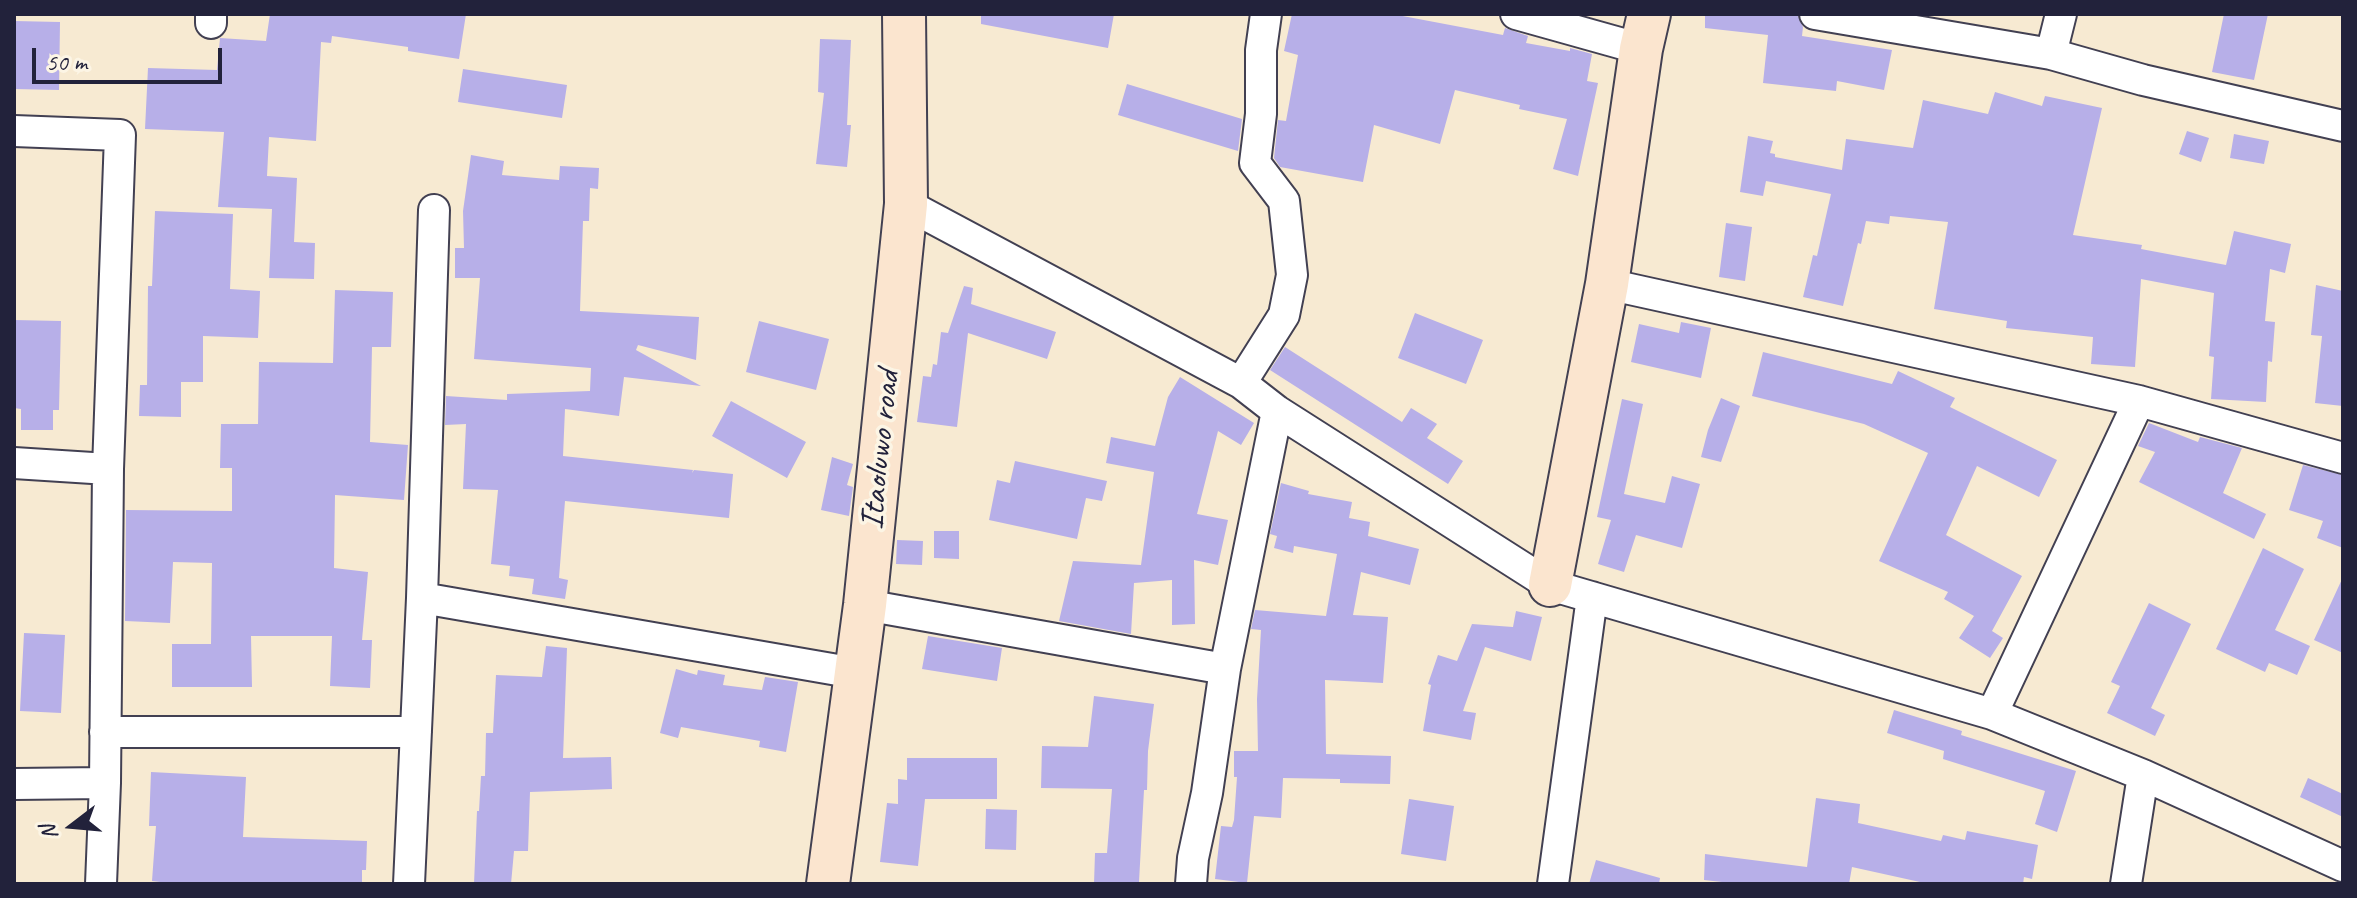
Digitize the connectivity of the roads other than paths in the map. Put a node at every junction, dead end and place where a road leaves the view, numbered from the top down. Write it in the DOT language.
graph roads {
  1 [pos="904,14"];
  2 [pos="1266,14"];
  3 [pos="1516,14"];
  4 [pos="1815,14"];
  5 [pos="2061,14"];
  6 [pos="1645,32"];
  7 [pos="2051,54"];
  8 [pos="2343,126"];
  9 [pos="14,131"];
  10 [pos="906,204"];
  11 [pos="434,210"];
  12 [pos="1607,284"];
  13 [pos="1241,383"];
  14 [pos="2139,401"];
  15 [pos="1277,411"];
  16 [pos="2343,458"];
  17 [pos="14,463"];
  18 [pos="108,469"];
  19 [pos="1550,585"];
  20 [pos="1592,597"];
  21 [pos="422,598"];
  22 [pos="865,605"];
  23 [pos="1225,669"];
  24 [pos="855,673"];
  25 [pos="1992,714"];
  26 [pos="105,732"];
  27 [pos="416,732"];
  28 [pos="2143,775"];
  29 [pos="105,783"];
  30 [pos="14,784"];
  31 [pos="2343,866"];
  32 [pos="101,884"];
  33 [pos="409,884"];
  34 [pos="828,884"];
  35 [pos="1191,884"];
  36 [pos="1553,884"];
  37 [pos="2126,884"];
  1 -- 10 [label="street, Itaoluwo road"];
  2 -- 13 [label="street"];
  3 -- 6 [label="street"];
  4 -- 7 [label="street"];
  5 -- 7 [label="street"];
  6 -- 12 [label="street"];
  7 -- 8 [label="street"];
  9 -- 18 [label="street"];
  10 -- 13 [label="street"];
  10 -- 22 [label="street, Itaoluwo road"];
  11 -- 21 [label="street"];
  12 -- 14 [label="street"];
  12 -- 19 [label="street"];
  13 -- 15 [label="street"];
  14 -- 16 [label="street"];
  14 -- 25 [label="street"];
  15 -- 19 [label="street"];
  15 -- 23 [label="street"];
  17 -- 18 [label="street"];
  18 -- 26 [label="street"];
  19 -- 20 [label="street"];
  20 -- 25 [label="street"];
  20 -- 36 [label="street"];
  21 -- 24 [label="street"];
  21 -- 27 [label="street"];
  22 -- 23 [label="street"];
  22 -- 24 [label="street, Itaoluwo road"];
  23 -- 35 [label="street"];
  24 -- 34 [label="street, Itaoluwo road"];
  25 -- 28 [label="street"];
  26 -- 27 [label="street"];
  26 -- 29 [label="street"];
  27 -- 33 [label="street"];
  28 -- 31 [label="street"];
  28 -- 37 [label="street"];
  29 -- 30 [label="street"];
  29 -- 32 [label="street"];
}
